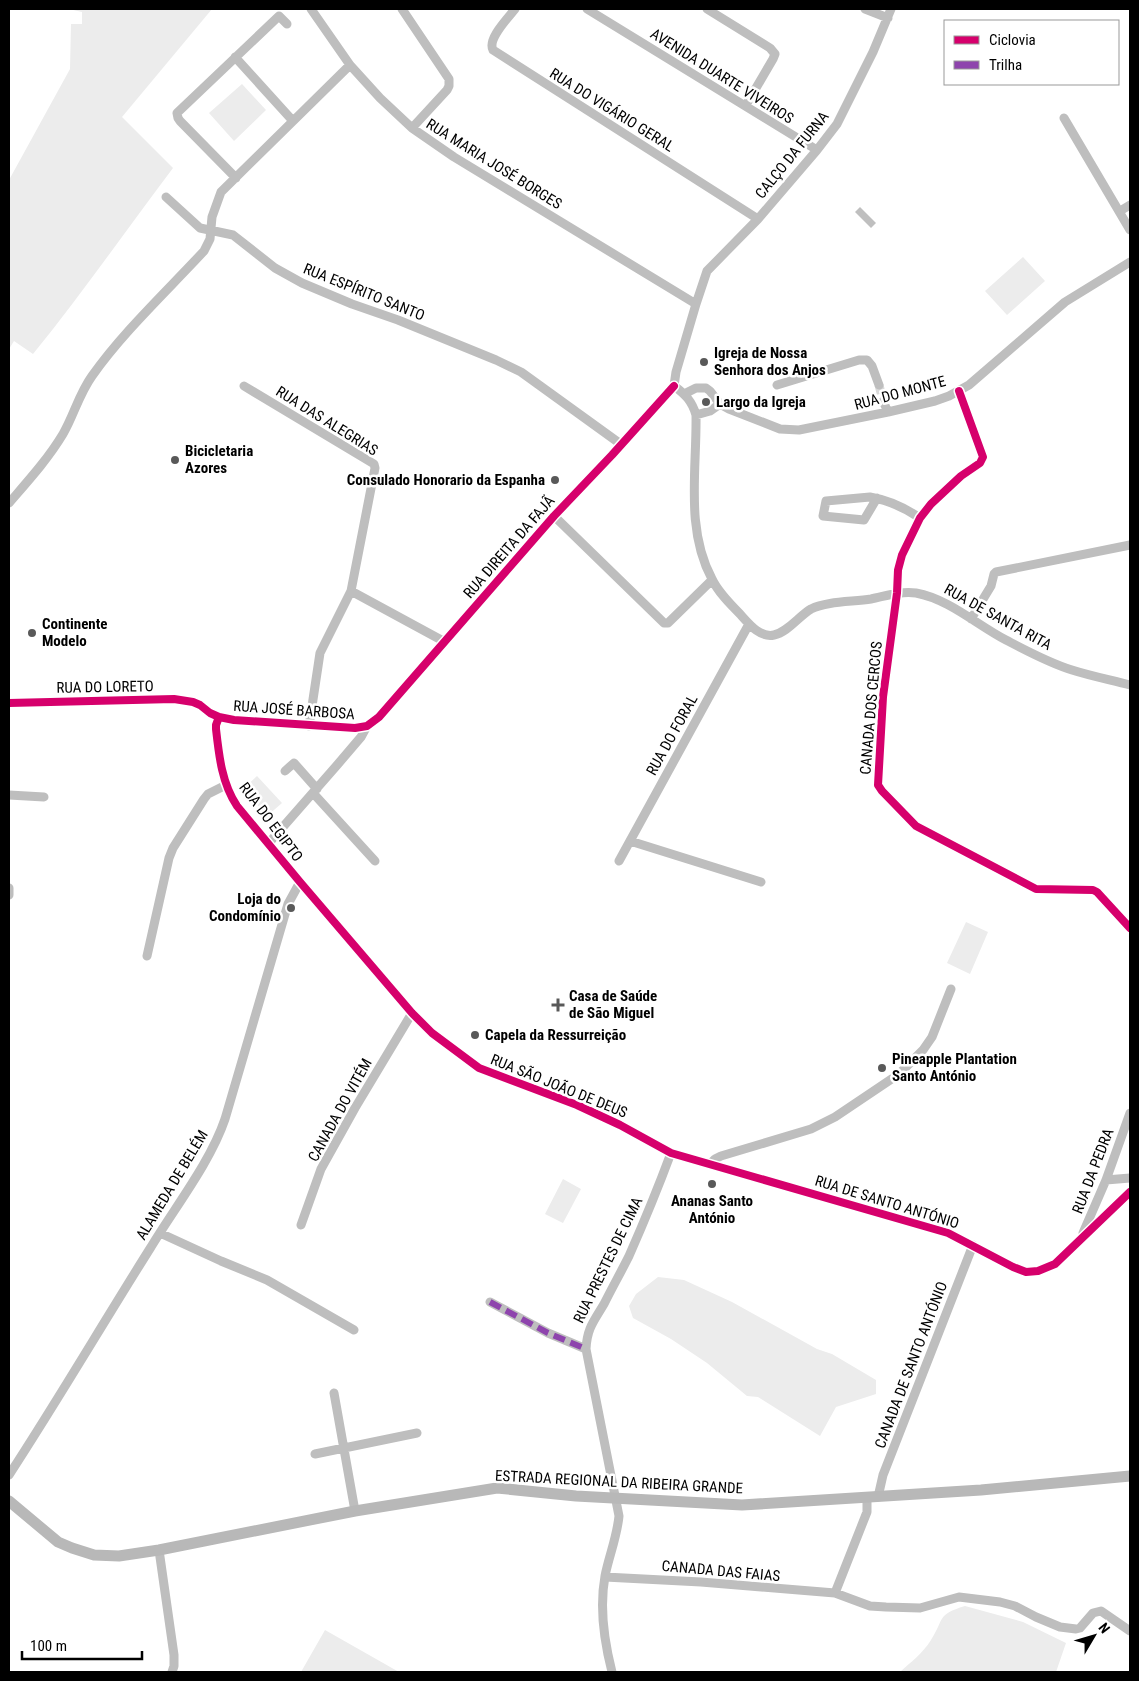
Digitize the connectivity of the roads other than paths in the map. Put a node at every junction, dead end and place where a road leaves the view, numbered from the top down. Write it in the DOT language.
graph roads {
  1 [pos="402,9"];
  2 [pos="515,9"];
  3 [pos="587,9"];
  4 [pos="706,9"];
  5 [pos="865,9"];
  6 [pos="315,10"];
  7 [pos="889,13"];
  8 [pos="286,24"];
  9 [pos="235,57"];
  10 [pos="350,65"];
  11 [pos="746,105"];
  12 [pos="1064,118"];
  13 [pos="293,122"];
  14 [pos="412,128"];
  15 [pos="817,150"];
  16 [pos="236,178"];
  17 [pos="166,197"];
  18 [pos="1130,205"];
  19 [pos="1120,211"];
  20 [pos="758,219"];
  21 [pos="1130,230"];
  22 [pos="211,231"];
  23 [pos="1130,262"];
  24 [pos="696,304"];
  25 [pos="777,384"];
  26 [pos="879,385"];
  27 [pos="244,386"];
  28 [pos="674,386"];
  29 [pos="959,391"];
  30 [pos="684,394"];
  31 [pos="883,401"];
  32 [pos="720,404"];
  33 [pos="888,412"];
  34 [pos="696,415"];
  35 [pos="622,445"];
  36 [pos="877,498"];
  37 [pos="9,503"];
  38 [pos="554,516"];
  39 [pos="920,518"];
  40 [pos="1130,546"];
  41 [pos="712,580"];
  42 [pos="351,591"];
  43 [pos="897,593"];
  44 [pos="972,620"];
  45 [pos="750,624"];
  46 [pos="445,642"];
  47 [pos="1130,685"];
  48 [pos="9,703"];
  49 [pos="219,717"];
  50 [pos="309,726"];
  51 [pos="367,726"];
  52 [pos="285,771"];
  53 [pos="226,785"];
  54 [pos="315,791"];
  55 [pos="9,794"];
  56 [pos="44,797"];
  57 [pos="630,842"];
  58 [pos="268,844"];
  59 [pos="375,861"];
  60 [pos="619,861"];
  61 [pos="300,882"];
  62 [pos="761,882"];
  63 [pos="9,888"];
  64 [pos="9,895"];
  65 [pos="1130,928"];
  66 [pos="147,956"];
  67 [pos="951,989"];
  68 [pos="412,1013"];
  69 [pos="1130,1113"];
  70 [pos="671,1153"];
  71 [pos="710,1164"];
  72 [pos="1130,1178"];
  73 [pos="1106,1180"];
  74 [pos="1130,1192"];
  75 [pos="301,1225"];
  76 [pos="160,1233"];
  77 [pos="1081,1238"];
  78 [pos="973,1245"];
  79 [pos="490,1302"];
  80 [pos="354,1330"];
  81 [pos="586,1349"];
  82 [pos="334,1393"];
  83 [pos="416,1433"];
  84 [pos="344,1448"];
  85 [pos="315,1454"];
  86 [pos="9,1475"];
  87 [pos="1130,1476"];
  88 [pos="873,1497"];
  89 [pos="615,1498"];
  90 [pos="9,1501"];
  91 [pos="356,1511"];
  92 [pos="159,1550"];
  93 [pos="605,1577"];
  94 [pos="834,1593"];
  95 [pos="1130,1631"];
  96 [pos="172,1672"];
  97 [pos="612,1672"];
  1 -- 14 [label="street"];
  2 -- 20 [label="street, RUA DO VIGÁRIO GERAL"];
  3 -- 11 [label="street, AVENIDA DUARTE VIVEIROS"];
  4 -- 11 [label="street"];
  5 -- 7 [label="street"];
  6 -- 10 [label="street, RUA MARIA JOSÉ BORGES"];
  7 -- 15 [label="street, CALÇO DA FURNA"];
  8 -- 9 [label="street"];
  9 -- 13 [label="street"];
  9 -- 16 [label="street"];
  10 -- 13 [label="street"];
  10 -- 14 [label="street, RUA MARIA JOSÉ BORGES"];
  11 -- 15 [label="street, AVENIDA DUARTE VIVEIROS"];
  12 -- 19 [label="street"];
  13 -- 16 [label="street"];
  14 -- 24 [label="street, RUA MARIA JOSÉ BORGES"];
  15 -- 20 [label="street, CALÇO DA FURNA"];
  16 -- 22 [label="street"];
  17 -- 22 [label="street, RUA ESPÍRITO SANTO"];
  18 -- 19 [label="street"];
  19 -- 21 [label="street"];
  20 -- 24 [label="street, CALÇO DA FURNA"];
  22 -- 35 [label="street, RUA ESPÍRITO SANTO"];
  22 -- 37 [label="street"];
  23 -- 29 [label="street, RUA DO MONTE"];
  24 -- 28 [label="street, CALÇO DA FURNA"];
  25 -- 26 [label="street"];
  27 -- 42 [label="street, RUA DAS ALEGRIAS"];
  28 -- 30 [label="street"];
  28 -- 35 [label="street, RUA DIREITA DA FAJÃ"];
  29 -- 33 [label="street, RUA DO MONTE"];
  29 -- 39 [label="street, CANADA DOS CERCOS"];
  30 -- 32 [label="street, RUA DO MONTE"];
  30 -- 34 [label="street"];
  31 -- 33 [label="street"];
  32 -- 33 [label="street, RUA DO MONTE"];
  32 -- 34 [label="street"];
  34 -- 41 [label="street"];
  35 -- 38 [label="street, RUA DIREITA DA FAJÃ"];
  36 -- 36 [label="street"];
  36 -- 39 [label="street"];
  38 -- 41 [label="street"];
  38 -- 46 [label="street, RUA DIREITA DA FAJÃ"];
  39 -- 43 [label="street, CANADA DOS CERCOS"];
  40 -- 44 [label="street"];
  41 -- 45 [label="street"];
  42 -- 46 [label="street"];
  42 -- 50 [label="street"];
  43 -- 44 [label="street, RUA DE SANTA RITA"];
  43 -- 45 [label="street, RUA DE SANTA RITA"];
  43 -- 65 [label="street, CANADA DOS CERCOS"];
  44 -- 47 [label="street, RUA DE SANTA RITA"];
  45 -- 57 [label="street, RUA DO FORAL"];
  46 -- 51 [label="street, RUA DIREITA DA FAJÃ"];
  48 -- 49 [label="street, RUA DO LORETO"];
  49 -- 50 [label="street, RUA JOSÉ BARBOSA"];
  49 -- 53 [label="street, RUA DO EGIPTO"];
  50 -- 51 [label="street, RUA JOSÉ BARBOSA"];
  51 -- 54 [label="street, RUA DIREITA DA FAJÃ"];
  52 -- 54 [label="street"];
  53 -- 58 [label="street, RUA DO EGIPTO"];
  53 -- 66 [label="street"];
  54 -- 58 [label="street, RUA DIREITA DA FAJÃ"];
  54 -- 59 [label="street"];
  55 -- 56 [label="street"];
  57 -- 60 [label="street, RUA DO FORAL"];
  57 -- 62 [label="street"];
  58 -- 61 [label="street, RUA DO EGIPTO"];
  61 -- 68 [label="street, RUA SÃO JOÃO DE DEUS"];
  61 -- 76 [label="street, ALAMEDA DE BELÉM"];
  63 -- 64 [label="street"];
  67 -- 71 [label="street"];
  68 -- 70 [label="street, RUA SÃO JOÃO DE DEUS"];
  68 -- 75 [label="street, CANADA DO VITÉM"];
  69 -- 73 [label="street, RUA DA PEDRA"];
  70 -- 71 [label="street, RUA DE SANTO ANTÓNIO"];
  70 -- 81 [label="street, RUA PRESTES DE CIMA"];
  71 -- 78 [label="street, RUA DE SANTO ANTÓNIO"];
  72 -- 73 [label="street"];
  73 -- 77 [label="street, RUA DA PEDRA"];
  74 -- 77 [label="street, RUA DE SANTO ANTÓNIO"];
  76 -- 80 [label="street"];
  76 -- 86 [label="street, ALAMEDA DE BELÉM"];
  77 -- 78 [label="street, RUA DE SANTO ANTÓNIO"];
  78 -- 88 [label="street, CANADA DE SANTO ANTÓNIO"];
  79 -- 81 [label="street"];
  81 -- 89 [label="street, RUA PRESTES DE CIMA"];
  82 -- 84 [label="street"];
  83 -- 84 [label="street"];
  84 -- 85 [label="street"];
  84 -- 91 [label="street"];
  87 -- 88 [label="main road, ESTRADA REGIONAL DA RIBEIRA GRANDE"];
  88 -- 89 [label="main road, ESTRADA REGIONAL DA RIBEIRA GRANDE"];
  88 -- 94 [label="street"];
  89 -- 91 [label="main road, ESTRADA REGIONAL DA RIBEIRA GRANDE"];
  89 -- 93 [label="street, RUA PRESTES DE CIMA"];
  90 -- 92 [label="main road, ESTRADA REGIONAL DA RIBEIRA GRANDE"];
  91 -- 92 [label="main road, ESTRADA REGIONAL DA RIBEIRA GRANDE"];
  92 -- 96 [label="street"];
  93 -- 94 [label="street, CANADA DAS FAIAS"];
  93 -- 97 [label="street, RUA PRESTES DE CIMA"];
  94 -- 95 [label="street, CANADA DAS FAIAS"];
}
